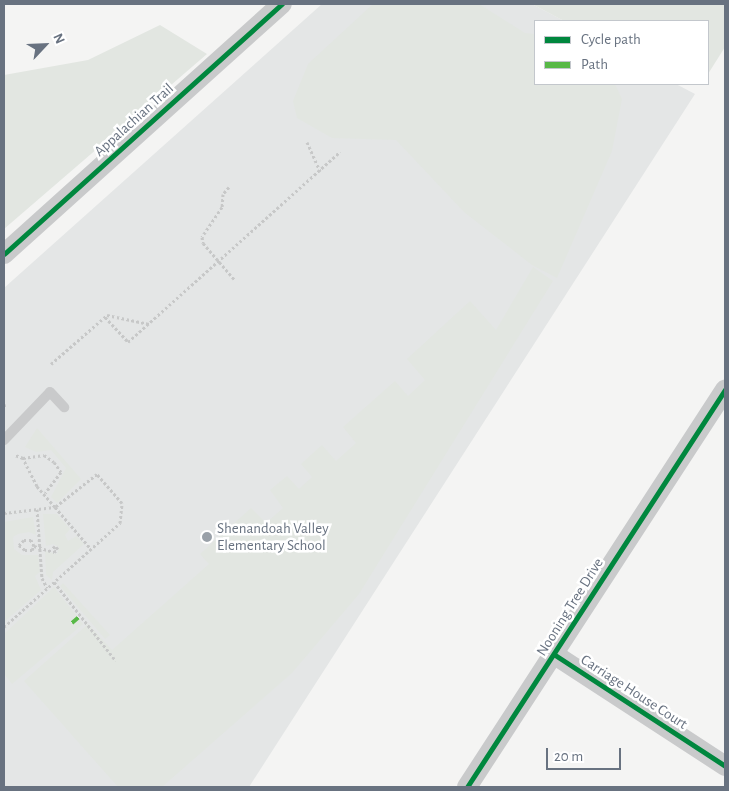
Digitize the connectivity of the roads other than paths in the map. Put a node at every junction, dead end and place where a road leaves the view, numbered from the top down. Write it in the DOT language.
graph roads {
  1 [pos="282,4"];
  2 [pos="4,254"];
  3 [pos="725,389"];
  4 [pos="64,407"];
  5 [pos="4,440"];
  6 [pos="555,655"];
  7 [pos="725,766"];
  8 [pos="467,787"];
  1 -- 2 [label="street, Appalachian Trail"];
  3 -- 6 [label="street, Nooning Tree Drive"];
  4 -- 5 [label="lane"];
  6 -- 7 [label="street, Carriage House Court"];
  6 -- 8 [label="street, Nooning Tree Drive"];
}
